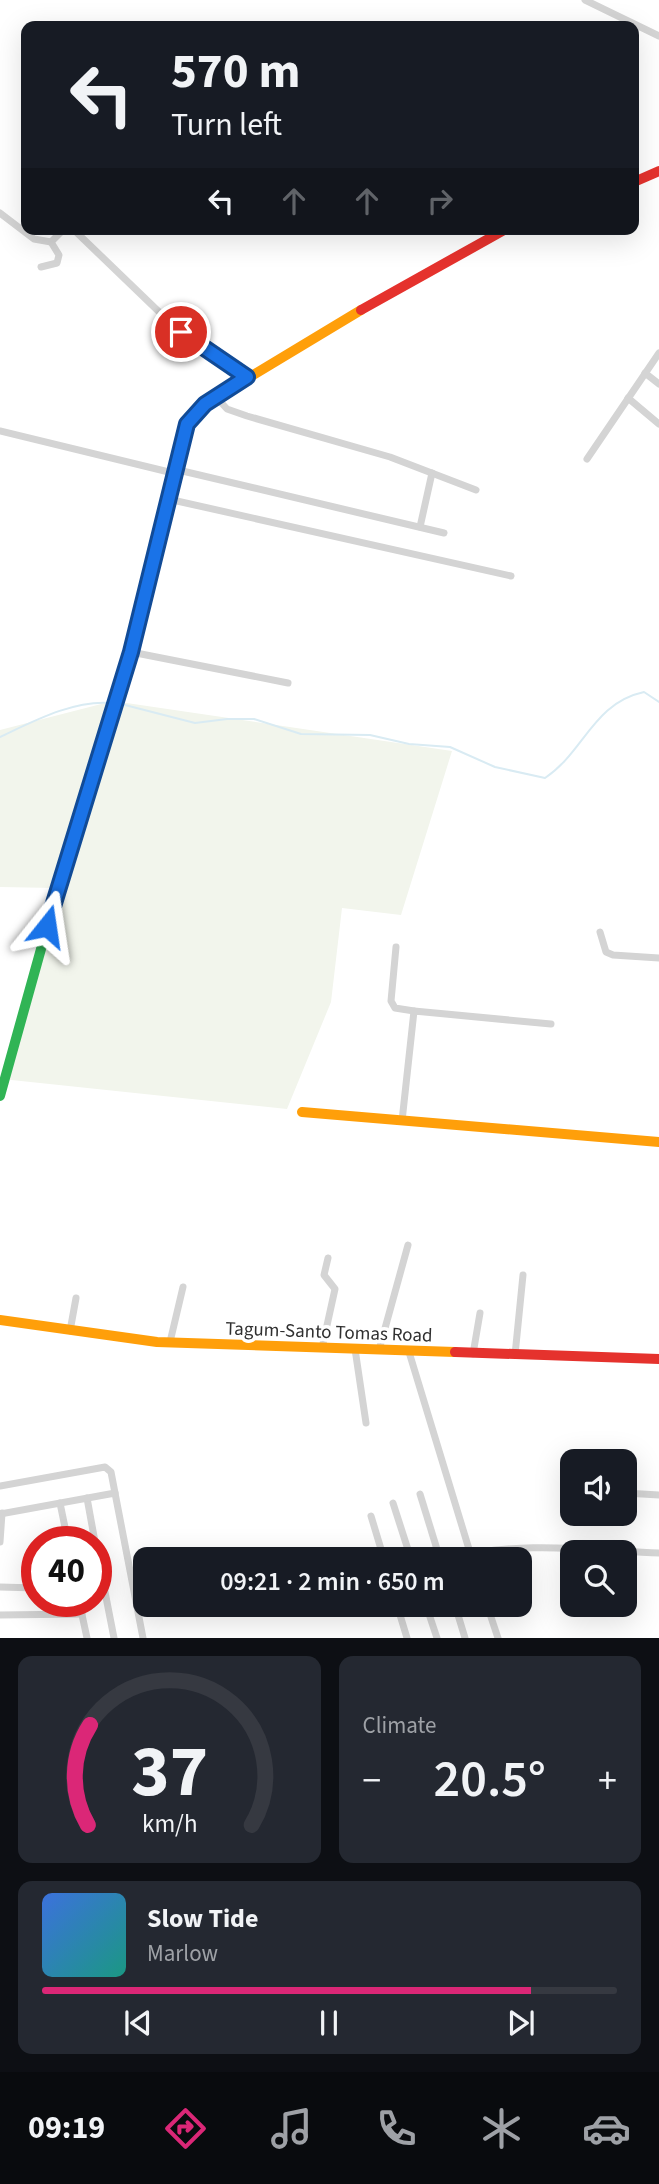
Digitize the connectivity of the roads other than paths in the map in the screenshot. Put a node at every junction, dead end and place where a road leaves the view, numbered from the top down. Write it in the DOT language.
graph roads {
  1 [pos="585,0"];
  2 [pos="628,21"];
  3 [pos="639,26"];
  4 [pos="659,36"];
  5 [pos="659,172"];
  6 [pos="639,180"];
  7 [pos="0,213"];
  8 [pos="21,229"];
  9 [pos="29,235"];
  10 [pos="58,235"];
  11 [pos="79,235"];
  12 [pos="495,235"];
  13 [pos="51,242"];
  14 [pos="41,267"];
  15 [pos="659,353"];
  16 [pos="645,373"];
  17 [pos="247,377"];
  18 [pos="659,384"];
  19 [pos="216,397"];
  20 [pos="628,398"];
  21 [pos="659,424"];
  22 [pos="0,431"];
  23 [pos="587,459"];
  24 [pos="174,471"];
  25 [pos="432,473"];
  26 [pos="476,490"];
  27 [pos="168,499"];
  28 [pos="420,527"];
  29 [pos="444,533"];
  30 [pos="511,576"];
  31 [pos="131,652"];
  32 [pos="288,683"];
  33 [pos="600,932"];
  34 [pos="396,947"];
  35 [pos="659,958"];
  36 [pos="414,1012"];
  37 [pos="551,1024"];
  38 [pos="0,1096"];
  39 [pos="302,1112"];
  40 [pos="402,1121"];
  41 [pos="659,1142"];
  42 [pos="408,1245"];
  43 [pos="328,1258"];
  44 [pos="523,1275"];
  45 [pos="183,1287"];
  46 [pos="76,1298"];
  47 [pos="480,1313"];
  48 [pos="0,1321"];
  49 [pos="70,1331"];
  50 [pos="170,1342"];
  51 [pos="322,1348"];
  52 [pos="355,1349"];
  53 [pos="379,1350"];
  54 [pos="409,1352"];
  55 [pos="473,1354"];
  56 [pos="515,1355"];
  57 [pos="659,1359"];
  58 [pos="366,1423"];
  59 [pos="0,1486"];
  60 [pos="115,1493"];
  61 [pos="420,1494"];
  62 [pos="637,1494"];
  63 [pos="659,1495"];
  64 [pos="87,1498"];
  65 [pos="60,1503"];
  66 [pos="393,1503"];
  67 [pos="1,1513"];
  68 [pos="371,1516"];
  69 [pos="65,1526"];
  70 [pos="92,1526"];
  71 [pos="0,1542"];
  72 [pos="380,1547"];
  73 [pos="407,1547"];
  74 [pos="436,1547"];
  75 [pos="468,1547"];
  76 [pos="532,1547"];
  77 [pos="659,1553"];
  78 [pos="0,1587"];
  79 [pos="21,1588"];
  80 [pos="0,1615"];
  81 [pos="21,1615"];
  82 [pos="82,1617"];
  83 [pos="110,1617"];
  84 [pos="401,1617"];
  85 [pos="430,1617"];
  86 [pos="459,1617"];
  87 [pos="490,1617"];
  88 [pos="86,1638"];
  89 [pos="114,1638"];
  90 [pos="143,1638"];
  91 [pos="407,1638"];
  92 [pos="437,1638"];
  93 [pos="465,1638"];
  94 [pos="498,1638"];
  1 -- 2 [label="street"];
  3 -- 4 [label="street"];
  5 -- 6 [label="street"];
  7 -- 8 [label="street"];
  9 -- 13 [label="street"];
  10 -- 13 [label="street"];
  11 -- 17 [label="street"];
  12 -- 17 [label="street"];
  13 -- 14 [label="street"];
  15 -- 16 [label="street"];
  16 -- 18 [label="street"];
  16 -- 20 [label="street"];
  17 -- 19 [label="street"];
  19 -- 24 [label="street"];
  19 -- 25 [label="street"];
  20 -- 21 [label="street"];
  20 -- 23 [label="street"];
  22 -- 24 [label="street"];
  24 -- 27 [label="street"];
  24 -- 28 [label="street"];
  25 -- 26 [label="street"];
  25 -- 28 [label="street"];
  27 -- 30 [label="street"];
  27 -- 31 [label="street"];
  28 -- 29 [label="street"];
  31 -- 32 [label="street"];
  31 -- 38 [label="street"];
  33 -- 35 [label="street"];
  34 -- 36 [label="street"];
  36 -- 37 [label="street"];
  36 -- 40 [label="street"];
  39 -- 40 [label="street"];
  40 -- 41 [label="street"];
  42 -- 53 [label="street"];
  43 -- 51 [label="street"];
  44 -- 56 [label="street"];
  45 -- 50 [label="street"];
  46 -- 49 [label="street"];
  47 -- 55 [label="street"];
  48 -- 49 [label="street, Tagum-Santo Tomas Road"];
  49 -- 50 [label="street, Tagum-Santo Tomas Road"];
  50 -- 51 [label="street, Tagum-Santo Tomas Road"];
  51 -- 52 [label="street, Tagum-Santo Tomas Road"];
  52 -- 53 [label="street, Tagum-Santo Tomas Road"];
  52 -- 58 [label="street"];
  53 -- 54 [label="street, Tagum-Santo Tomas Road"];
  54 -- 55 [label="street, Tagum-Santo Tomas Road"];
  54 -- 75 [label="street"];
  55 -- 56 [label="street, Tagum-Santo Tomas Road"];
  56 -- 57 [label="street, Tagum-Santo Tomas Road"];
  59 -- 60 [label="street"];
  60 -- 64 [label="street"];
  60 -- 90 [label="street"];
  61 -- 74 [label="street"];
  62 -- 63 [label="street"];
  64 -- 65 [label="street"];
  64 -- 70 [label="street"];
  65 -- 67 [label="street"];
  65 -- 69 [label="street"];
  66 -- 73 [label="street"];
  67 -- 71 [label="street"];
  68 -- 72 [label="street"];
  76 -- 77 [label="street"];
  78 -- 79 [label="street"];
  80 -- 81 [label="street"];
  82 -- 88 [label="street"];
  83 -- 89 [label="street"];
  84 -- 91 [label="street"];
  85 -- 92 [label="street"];
  86 -- 93 [label="street"];
  87 -- 94 [label="street"];
}
